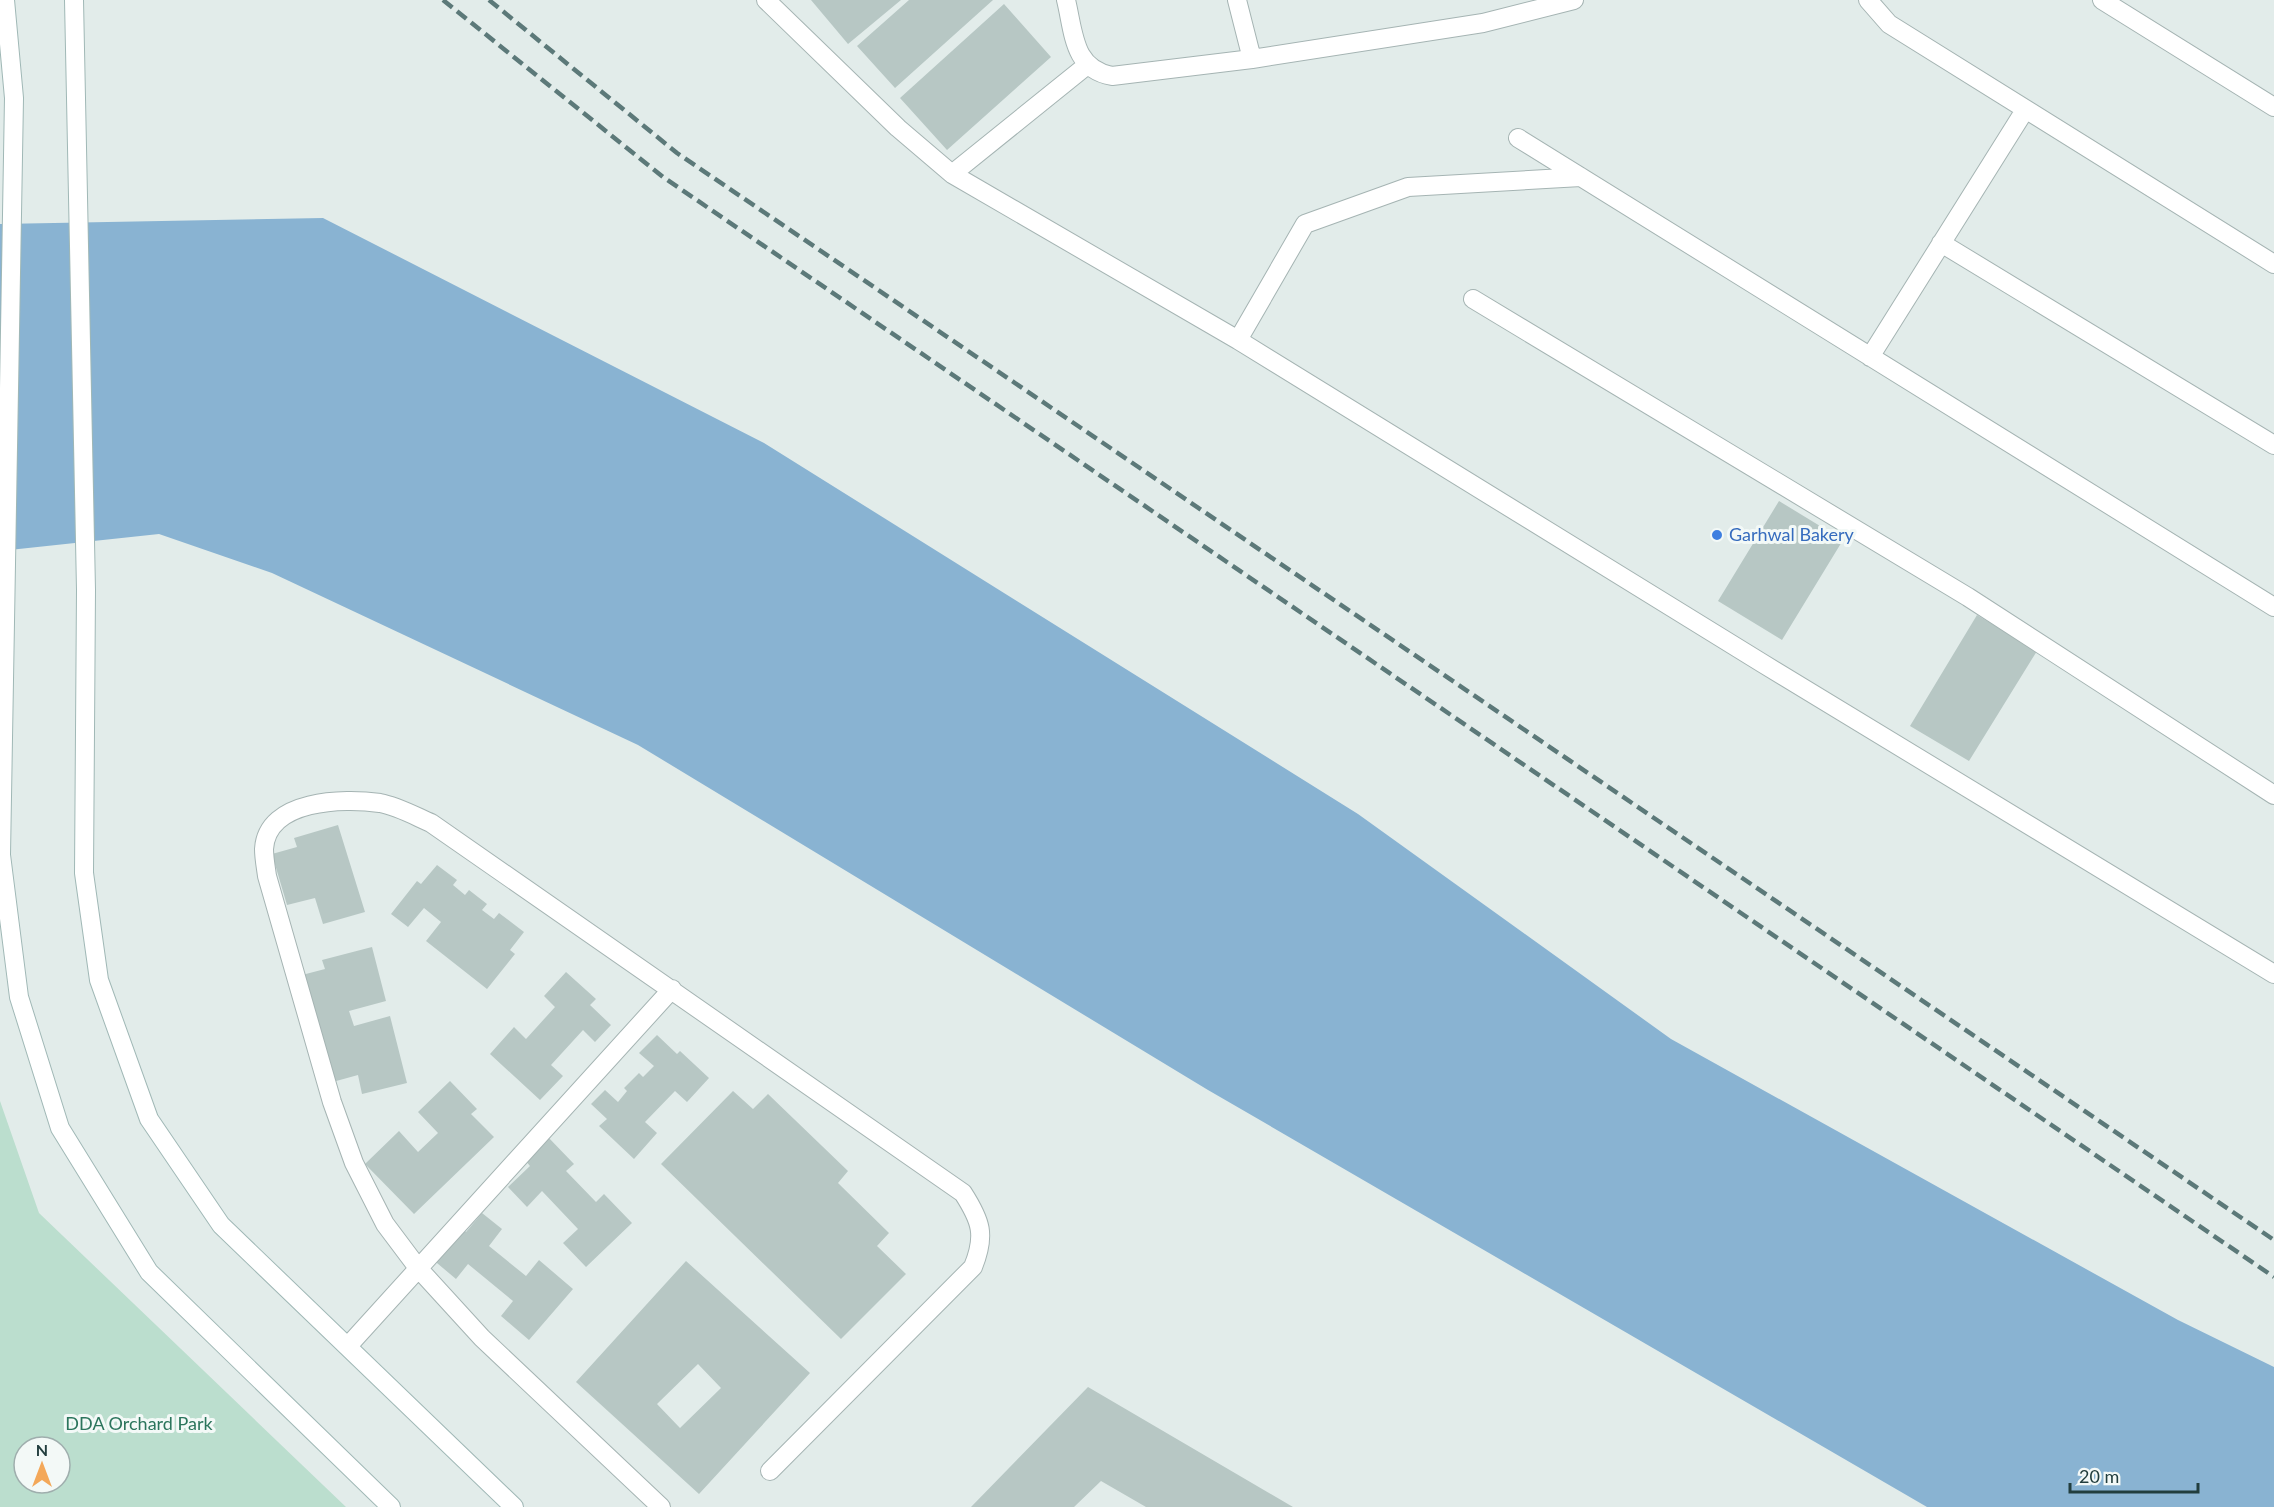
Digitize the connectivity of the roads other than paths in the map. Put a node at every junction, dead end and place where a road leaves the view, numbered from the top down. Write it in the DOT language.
graph roads {
  1 [pos="5,0"];
  2 [pos="74,0"];
  3 [pos="766,0"];
  4 [pos="1066,0"];
  5 [pos="1237,0"];
  6 [pos="1574,0"];
  7 [pos="1868,0"];
  8 [pos="2102,0"];
  9 [pos="1252,59"];
  10 [pos="1086,66"];
  11 [pos="2274,107"];
  12 [pos="2025,110"];
  13 [pos="1518,138"];
  14 [pos="952,174"];
  15 [pos="1581,177"];
  16 [pos="1941,243"];
  17 [pos="2274,264"];
  18 [pos="1473,299"];
  19 [pos="1238,340"];
  20 [pos="1870,357"];
  21 [pos="2274,445"];
  22 [pos="2274,607"];
  23 [pos="2274,795"];
  24 [pos="2274,974"];
  25 [pos="672,989"];
  26 [pos="418,1268"];
  27 [pos="348,1346"];
  28 [pos="770,1471"];
  29 [pos="391,1507"];
  30 [pos="514,1507"];
  31 [pos="661,1507"];
  1 -- 29 [label="street"];
  2 -- 27 [label="street"];
  3 -- 14 [label="street"];
  4 -- 10 [label="street"];
  5 -- 9 [label="street"];
  6 -- 9 [label="street"];
  7 -- 12 [label="street"];
  8 -- 11 [label="street"];
  9 -- 10 [label="street"];
  10 -- 14 [label="street"];
  12 -- 16 [label="street"];
  12 -- 17 [label="street"];
  13 -- 15 [label="street"];
  14 -- 19 [label="street"];
  15 -- 19 [label="street"];
  15 -- 20 [label="street"];
  16 -- 20 [label="street"];
  16 -- 21 [label="street"];
  18 -- 23 [label="street"];
  19 -- 24 [label="street"];
  20 -- 22 [label="street"];
  25 -- 26 [label="street"];
  25 -- 26 [label="street"];
  25 -- 28 [label="street"];
  26 -- 27 [label="street"];
  26 -- 31 [label="street"];
  27 -- 30 [label="street"];
}
